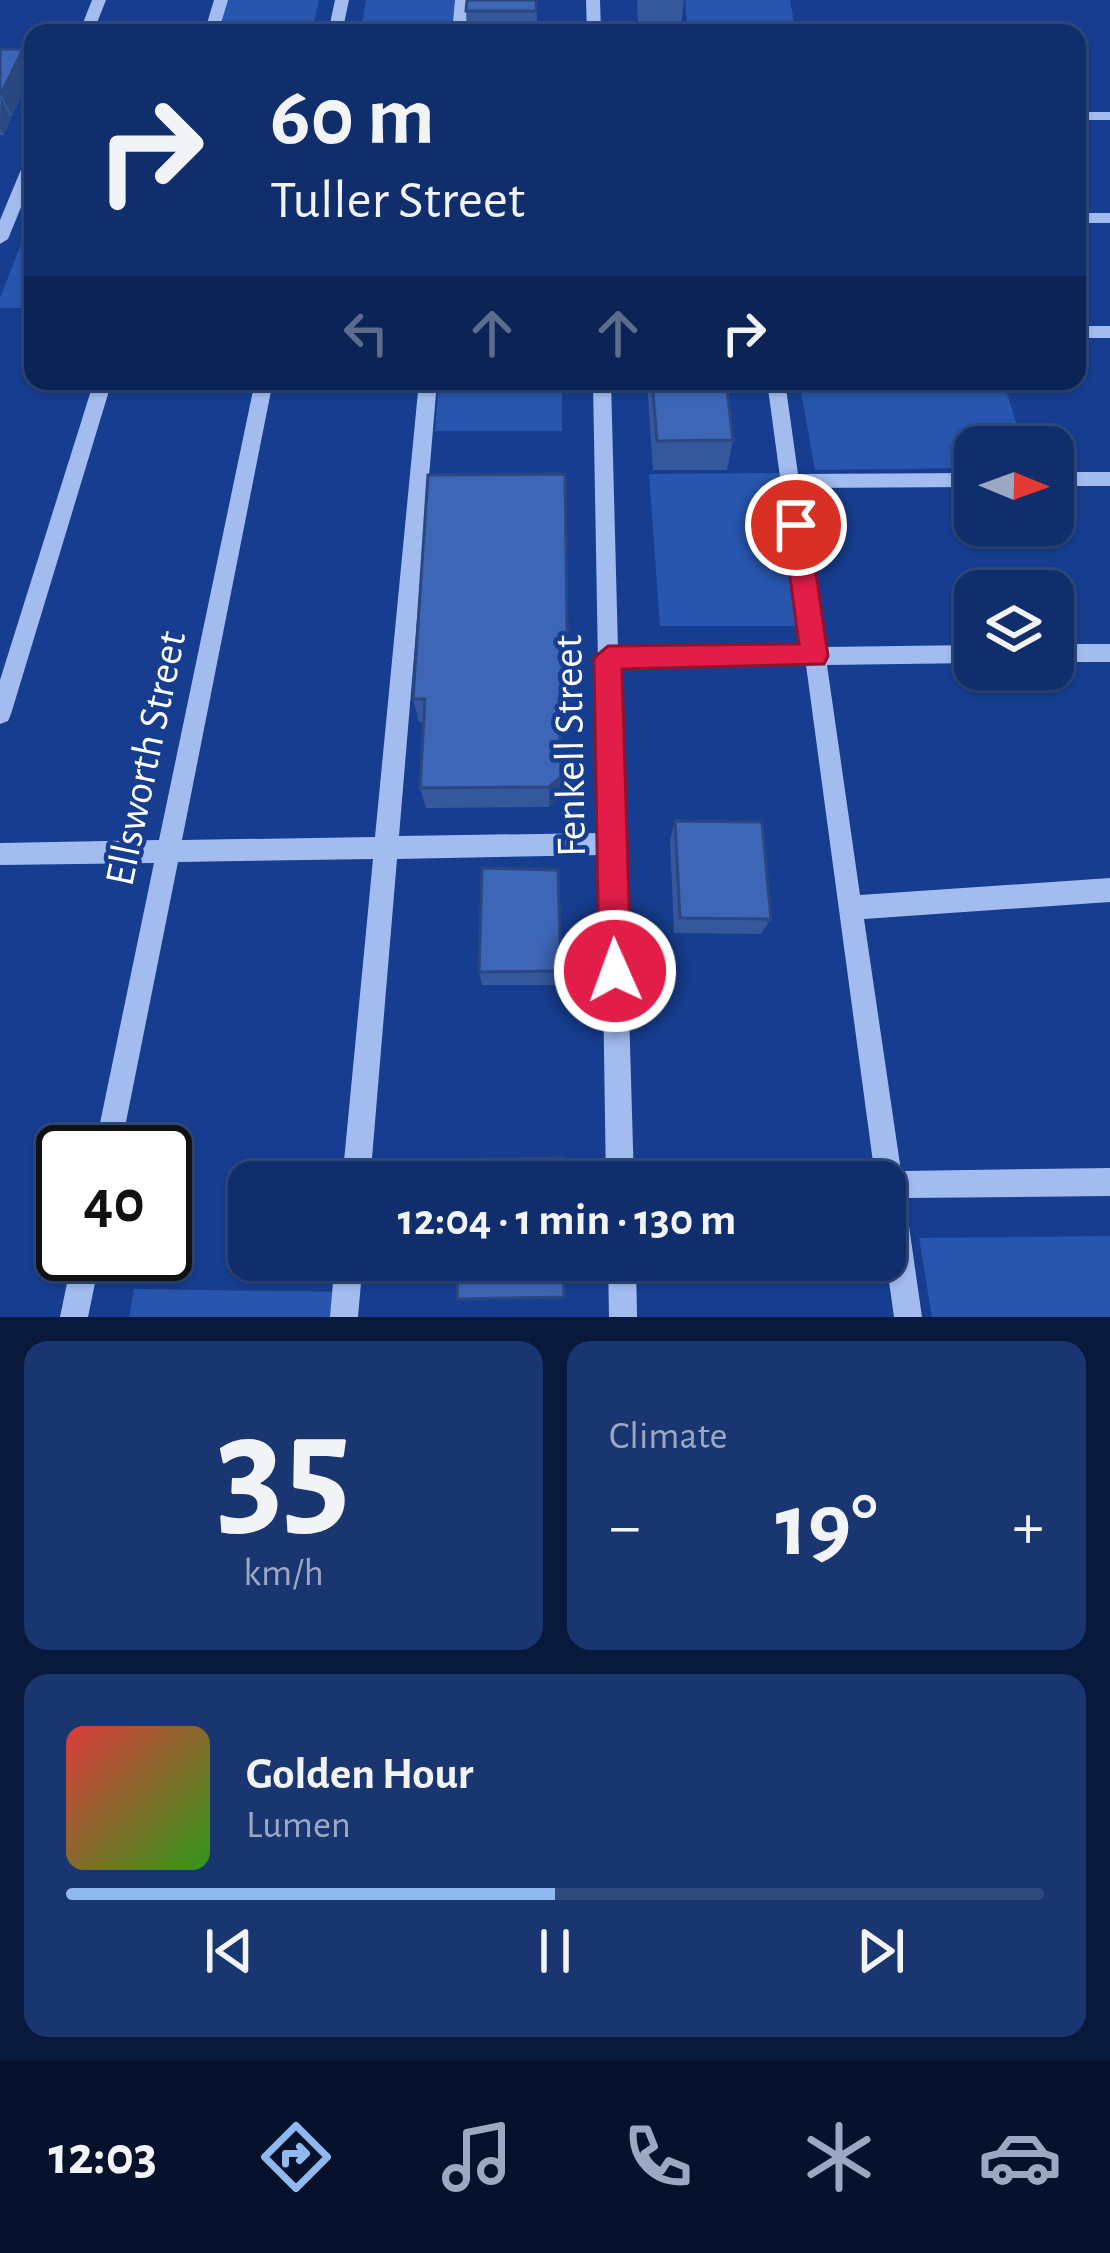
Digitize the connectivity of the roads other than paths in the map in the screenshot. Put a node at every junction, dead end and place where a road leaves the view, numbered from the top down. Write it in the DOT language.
graph roads {
  1 [pos="24,182"];
  2 [pos="0,239"];
  3 [pos="100,390"];
  4 [pos="262,390"];
  5 [pos="427,390"];
  6 [pos="602,390"];
  7 [pos="777,390"];
  8 [pos="1074,479"];
  9 [pos="1110,479"];
  10 [pos="954,480"];
  11 [pos="790,482"];
  12 [pos="1074,653"];
  13 [pos="1110,653"];
  14 [pos="954,654"];
  15 [pos="814,656"];
  16 [pos="608,658"];
  17 [pos="0,713"];
  18 [pos="612,844"];
  19 [pos="386,848"];
  20 [pos="168,851"];
  21 [pos="0,854"];
  22 [pos="1110,890"];
  23 [pos="850,908"];
  24 [pos="112,1125"];
  25 [pos="358,1161"];
  26 [pos="620,1161"];
  27 [pos="884,1161"];
  28 [pos="1110,1182"];
  29 [pos="906,1185"];
  30 [pos="81,1281"];
  31 [pos="347,1281"];
  32 [pos="622,1281"];
  33 [pos="902,1281"];
  34 [pos="74,1317"];
  35 [pos="344,1317"];
  36 [pos="622,1317"];
  37 [pos="908,1317"];
  1 -- 2 [label="street"];
  3 -- 17 [label="street"];
  4 -- 20 [label="street, Ellsworth Street"];
  5 -- 19 [label="street"];
  6 -- 16 [label="street, Fenkell Street"];
  7 -- 11 [label="street"];
  8 -- 9 [label="street"];
  10 -- 11 [label="street"];
  11 -- 15 [label="street"];
  12 -- 13 [label="street"];
  14 -- 15 [label="street"];
  15 -- 16 [label="street"];
  15 -- 23 [label="street"];
  16 -- 18 [label="street, Fenkell Street"];
  18 -- 19 [label="street"];
  18 -- 26 [label="street, Fenkell Street"];
  19 -- 20 [label="street"];
  19 -- 25 [label="street"];
  20 -- 21 [label="street"];
  20 -- 24 [label="street, Ellsworth Street"];
  22 -- 23 [label="street"];
  23 -- 27 [label="street"];
  28 -- 29 [label="street"];
  30 -- 34 [label="street"];
  31 -- 35 [label="street"];
  32 -- 36 [label="street"];
  33 -- 37 [label="street"];
}
